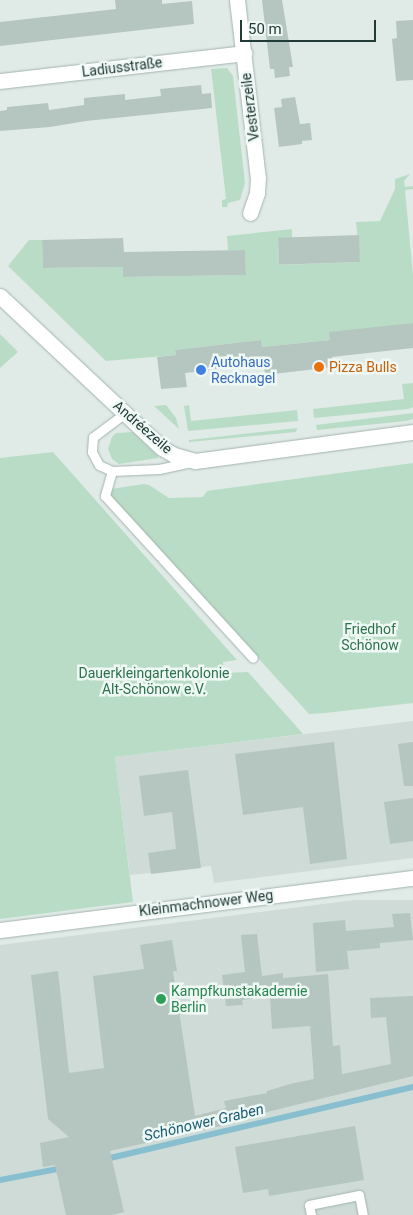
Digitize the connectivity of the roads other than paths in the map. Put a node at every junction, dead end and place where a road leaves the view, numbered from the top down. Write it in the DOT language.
graph roads {
  1 [pos="237,0"];
  2 [pos="244,53"];
  3 [pos="0,81"];
  4 [pos="250,213"];
  5 [pos="0,296"];
  6 [pos="124,412"];
  7 [pos="413,432"];
  8 [pos="195,461"];
  9 [pos="112,471"];
  10 [pos="253,658"];
  11 [pos="413,878"];
  12 [pos="0,930"];
  13 [pos="311,1215"];
  14 [pos="363,1215"];
  1 -- 2 [label="street, Vesterzeile"];
  2 -- 3 [label="street, Ladiusstraße"];
  2 -- 4 [label="street, Vesterzeile"];
  5 -- 6 [label="street, Andréezeile"];
  6 -- 8 [label="street, Andréezeile"];
  6 -- 9 [label="lane"];
  7 -- 8 [label="street, Andréezeile"];
  8 -- 9 [label="lane"];
  9 -- 10 [label="lane"];
  11 -- 12 [label="street, Kleinmachnower Weg"];
  13 -- 14 [label="lane"];
}
